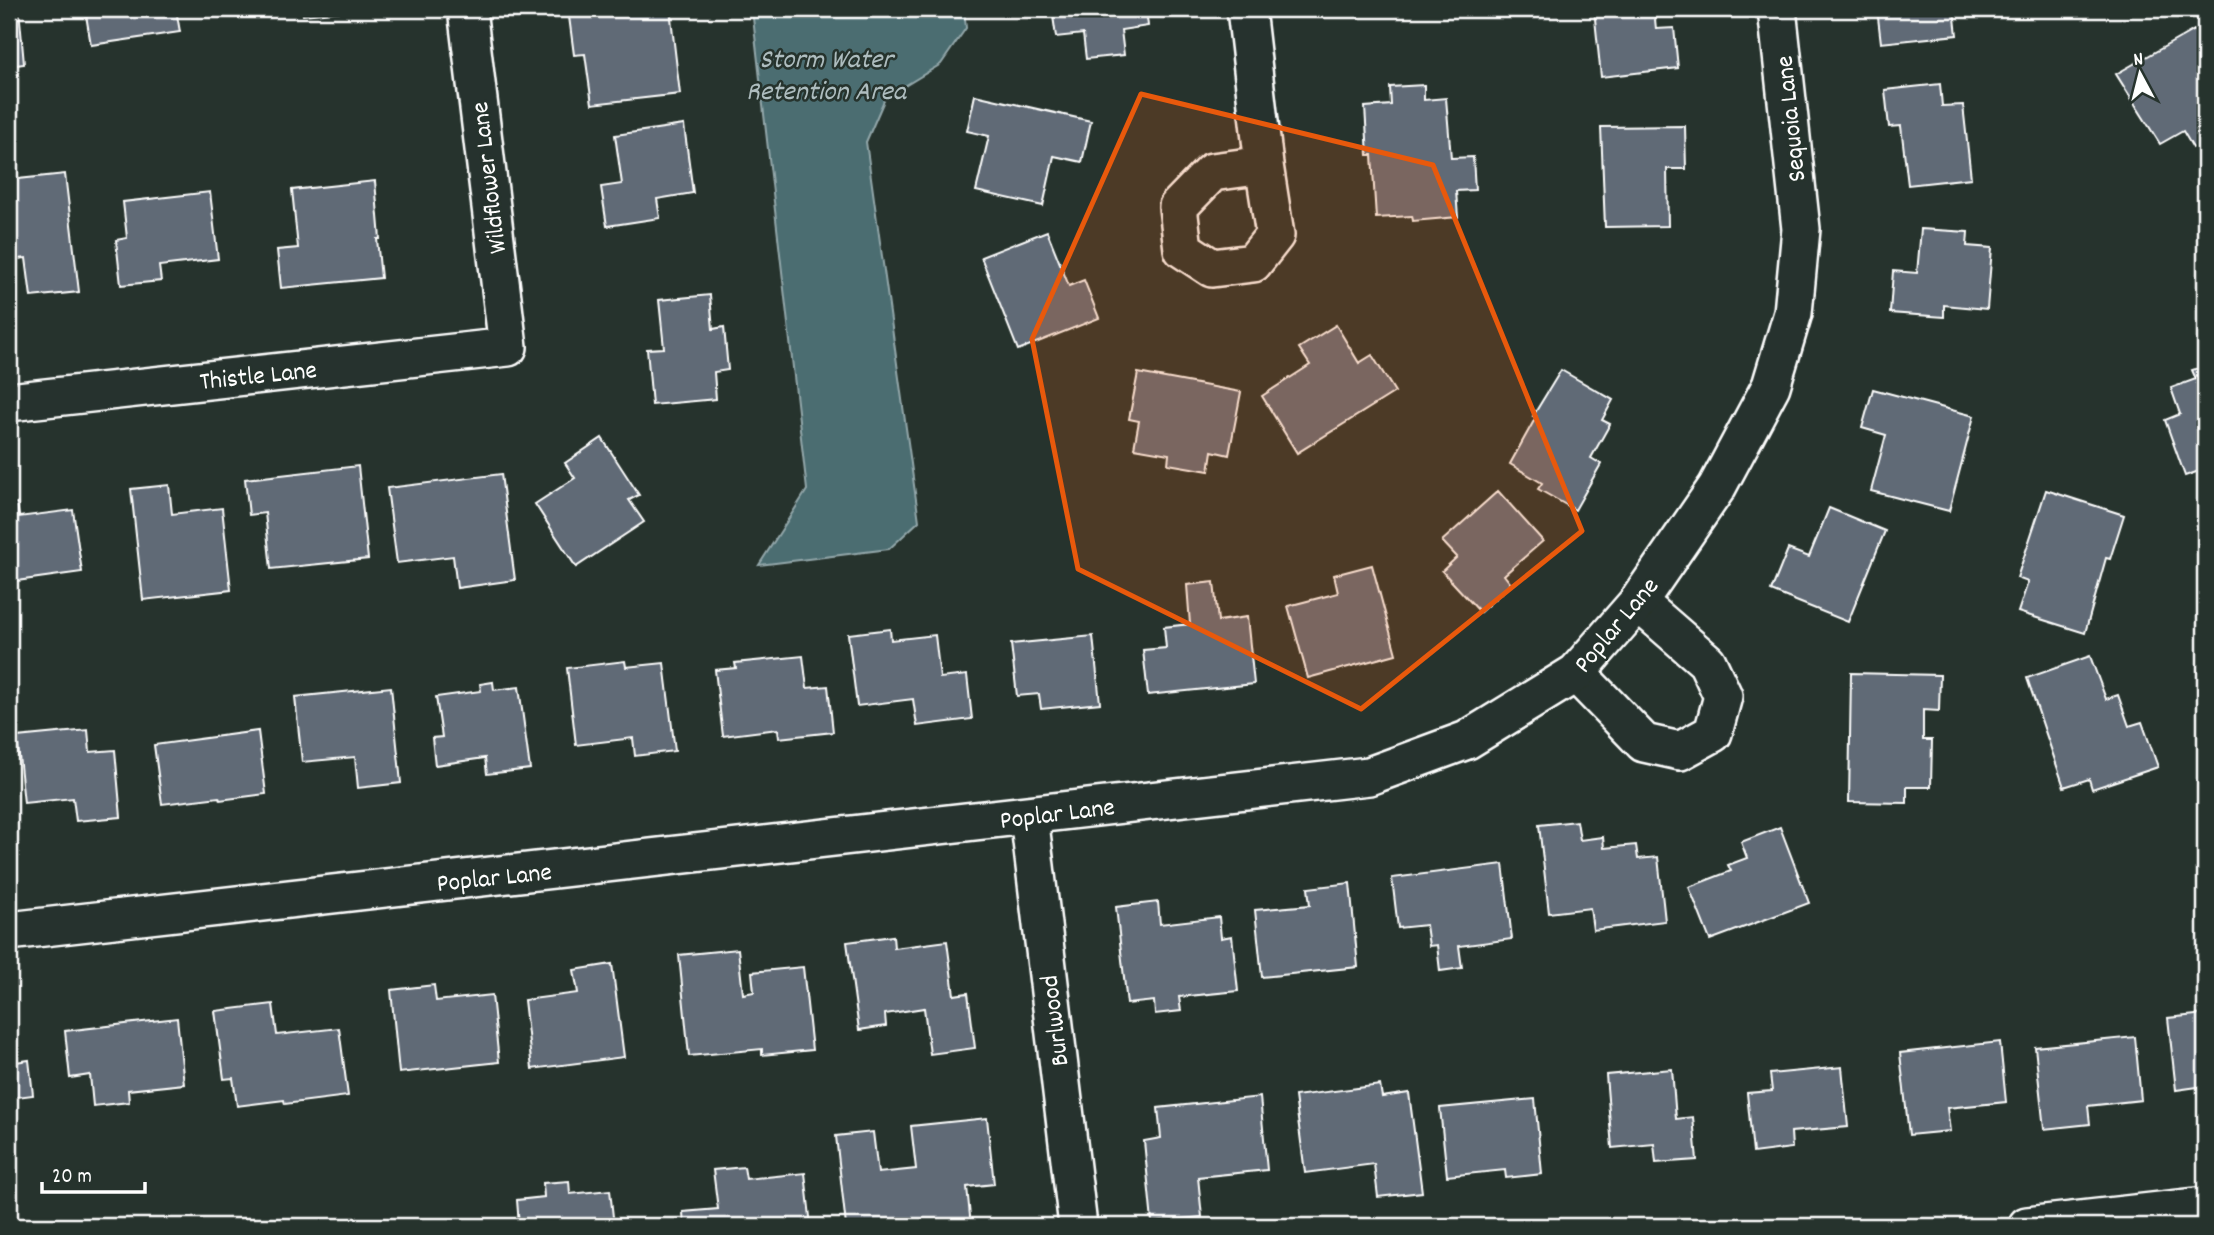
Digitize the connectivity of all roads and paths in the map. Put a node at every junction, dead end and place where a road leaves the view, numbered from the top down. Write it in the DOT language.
graph roads {
  1 [pos="467,9"];
  2 [pos="1246,9"];
  3 [pos="1777,9"];
  4 [pos="1264,165"];
  5 [pos="1801,229"];
  6 [pos="508,347"];
  7 [pos="9,402"];
  8 [pos="1638,602"];
  9 [pos="1576,673"];
  10 [pos="1029,816"];
  11 [pos="9,931"];
  12 [pos="2205,1206"];
  13 [pos="1078,1226"];
  14 [pos="2027,1226"];
  1 -- 6 [label="street, Wildflower Lane"];
  2 -- 4 [label="street"];
  3 -- 5 [label="street, Sequoia Lane"];
  5 -- 8 [label="street, Poplar Lane"];
  6 -- 7 [label="street, Thistle Lane"];
  8 -- 9 [label="street, Poplar Lane"];
  8 -- 9 [label="street"];
  9 -- 10 [label="street, Poplar Lane"];
  10 -- 11 [label="street, Poplar Lane"];
  10 -- 13 [label="street, Burlwood"];
  12 -- 14 [label="street"];
}
